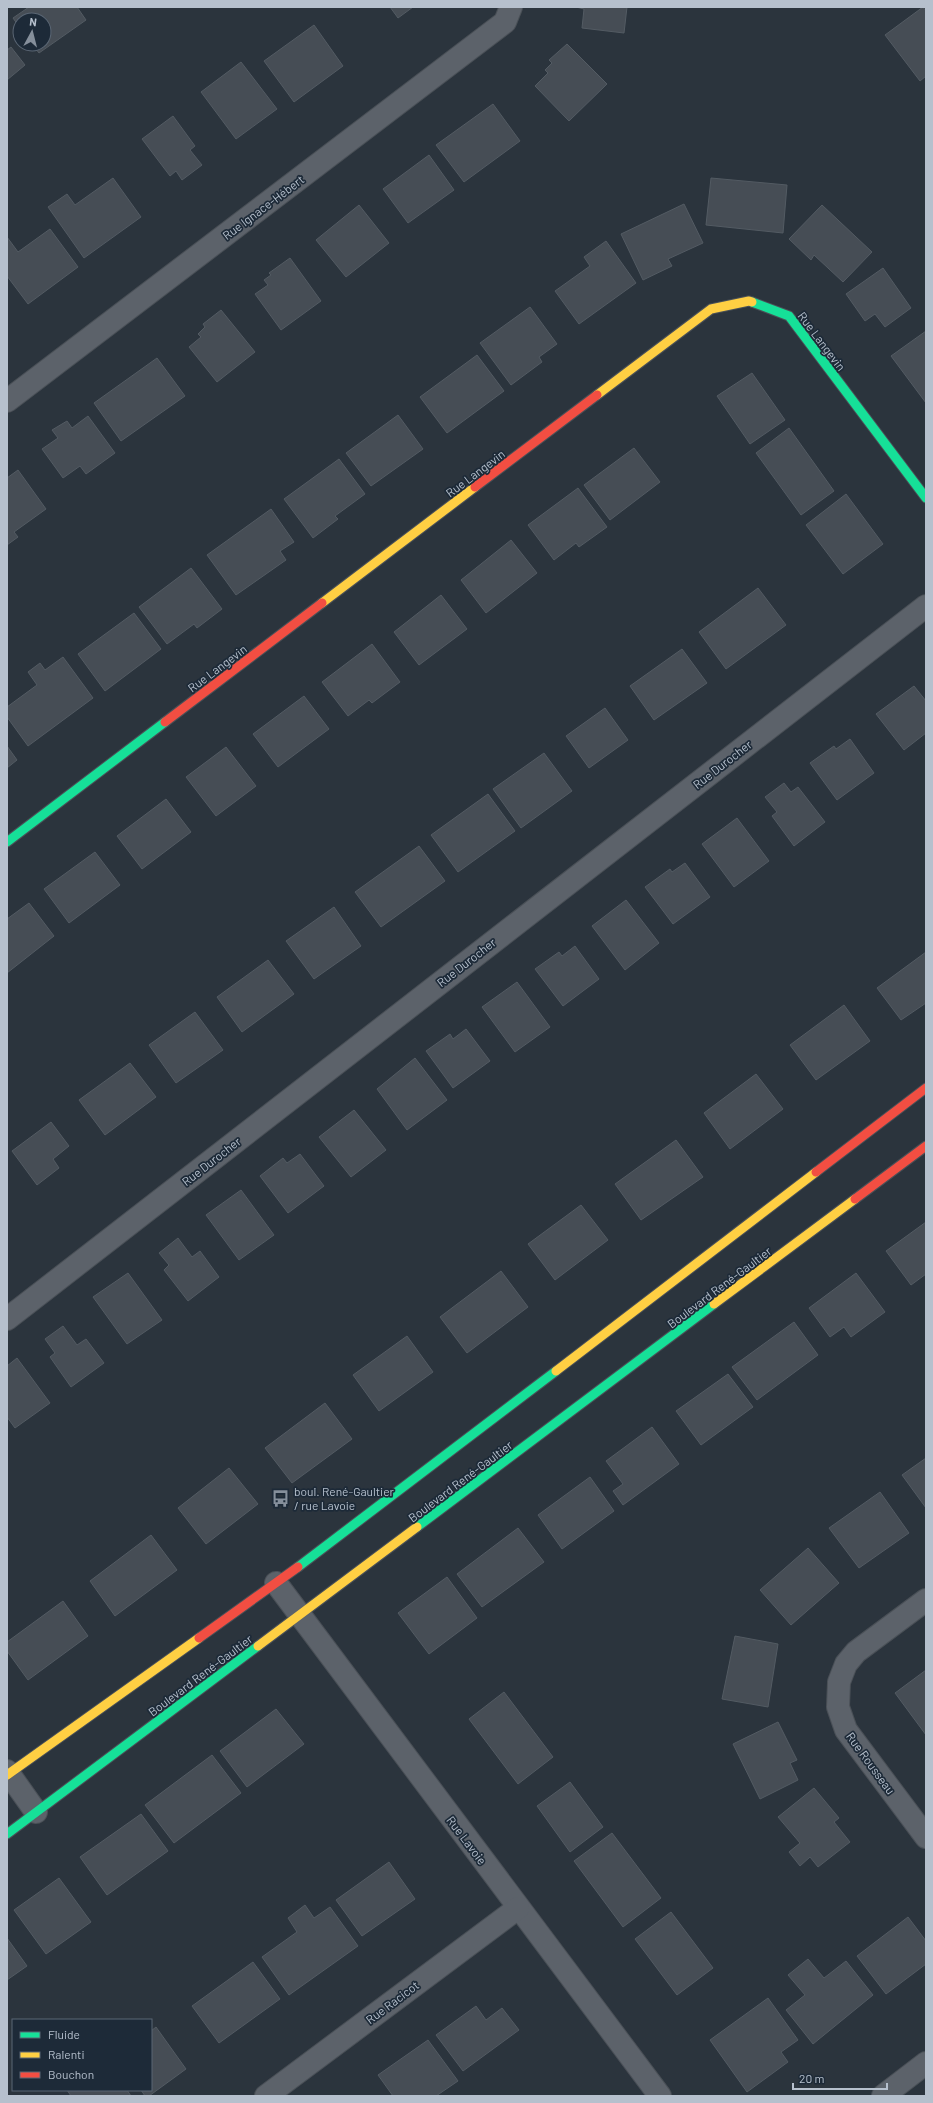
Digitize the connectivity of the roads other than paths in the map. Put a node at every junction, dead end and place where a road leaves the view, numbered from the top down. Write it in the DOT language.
graph roads {
  1 [pos="511,7"];
  2 [pos="7,401"];
  3 [pos="926,498"];
  4 [pos="926,606"];
  5 [pos="7,842"];
  6 [pos="926,1088"];
  7 [pos="926,1146"];
  8 [pos="7,1319"];
  9 [pos="276,1583"];
  10 [pos="926,1600"];
  11 [pos="300,1616"];
  12 [pos="8,1773"];
  13 [pos="36,1812"];
  14 [pos="7,1834"];
  15 [pos="926,1837"];
  16 [pos="518,1908"];
  17 [pos="926,2063"];
  18 [pos="266,2096"];
  19 [pos="660,2096"];
  20 [pos="883,2096"];
  1 -- 2 [label="street, Rue Ignace-Hébert"];
  3 -- 5 [label="street, Rue Langevin"];
  4 -- 8 [label="street, Rue Durocher"];
  6 -- 9 [label="street"];
  7 -- 11 [label="street, Boulevard René-Gaultier"];
  9 -- 11 [label="street, Rue Lavoie"];
  9 -- 12 [label="street"];
  10 -- 15 [label="street, Rue Rousseau"];
  11 -- 13 [label="street, Boulevard René-Gaultier"];
  11 -- 16 [label="street, Rue Lavoie"];
  12 -- 13 [label="street"];
  13 -- 14 [label="street, Boulevard René-Gaultier"];
  16 -- 18 [label="street, Rue Racicot"];
  16 -- 19 [label="street, Rue Lavoie"];
  17 -- 20 [label="street"];
}
